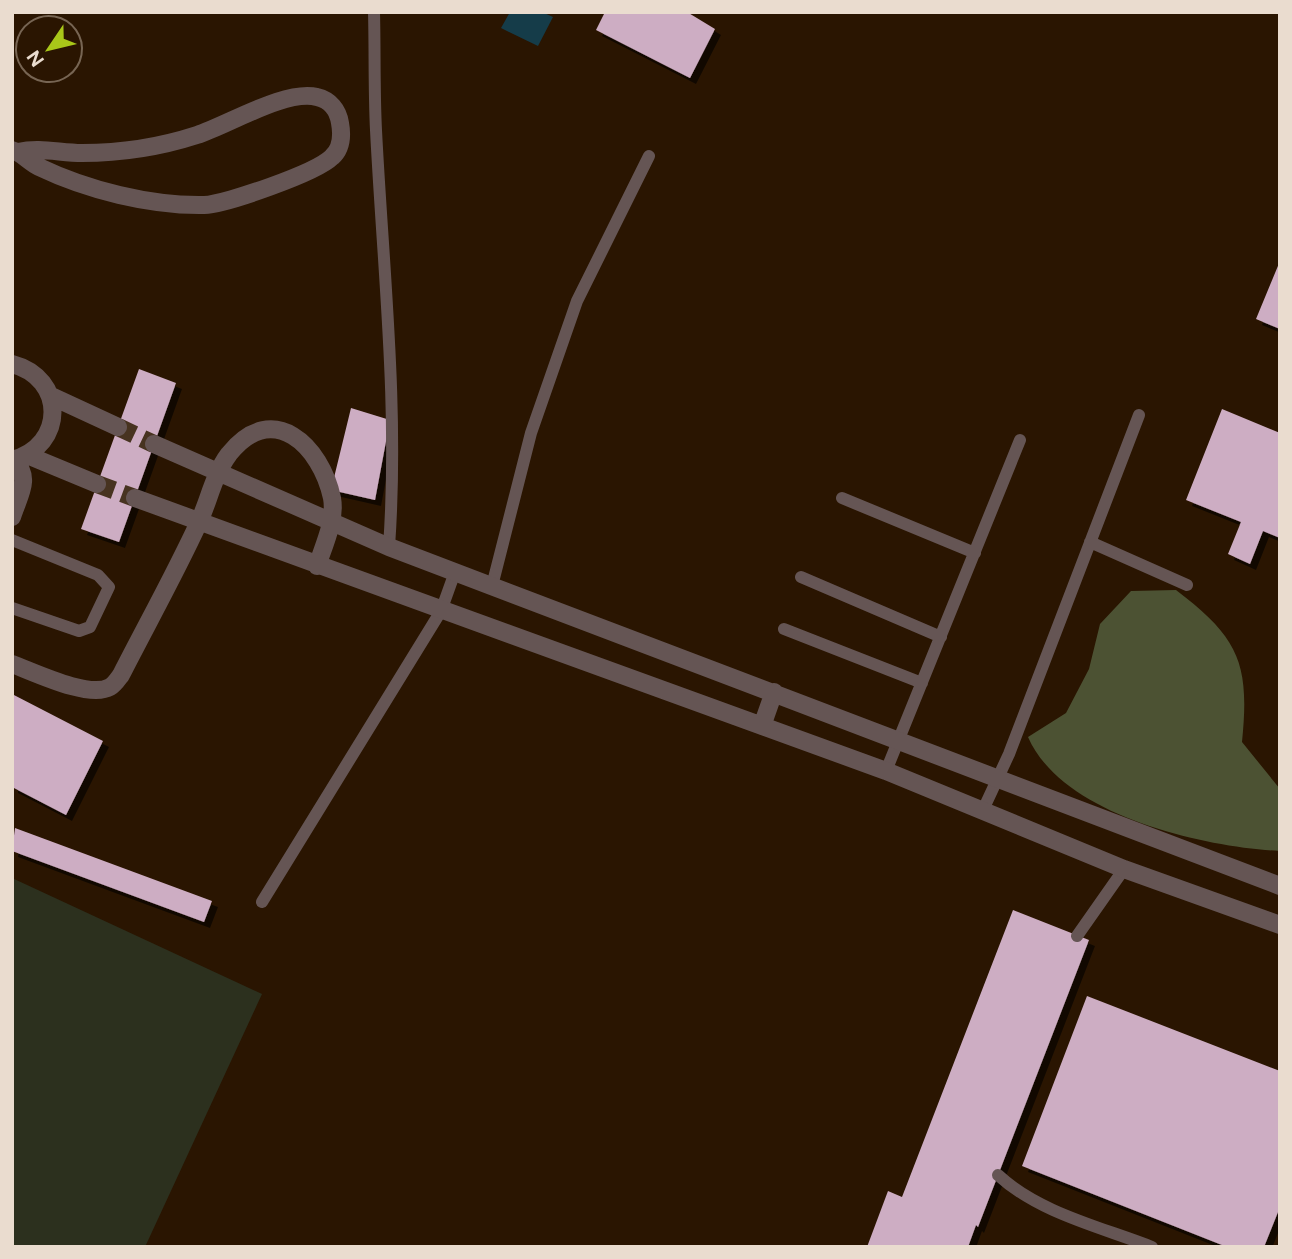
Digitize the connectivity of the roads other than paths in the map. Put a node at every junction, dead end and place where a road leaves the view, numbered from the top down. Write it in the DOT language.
graph roads {
  1 [pos="374,12"];
  2 [pos="15,151"];
  3 [pos="649,156"];
  4 [pos="12,364"];
  5 [pos="51,396"];
  6 [pos="1139,415"];
  7 [pos="118,427"];
  8 [pos="1020,440"];
  9 [pos="154,444"];
  10 [pos="18,459"];
  11 [pos="218,473"];
  12 [pos="97,484"];
  13 [pos="135,498"];
  14 [pos="842,498"];
  15 [pos="12,517"];
  16 [pos="199,522"];
  17 [pos="331,522"];
  18 [pos="12,540"];
  19 [pos="1090,542"];
  20 [pos="390,547"];
  21 [pos="975,553"];
  22 [pos="317,566"];
  23 [pos="455,572"];
  24 [pos="801,576"];
  25 [pos="1187,585"];
  26 [pos="492,586"];
  27 [pos="12,608"];
  28 [pos="441,611"];
  29 [pos="784,629"];
  30 [pos="941,637"];
  31 [pos="12,664"];
  32 [pos="922,683"];
  33 [pos="774,692"];
  34 [pos="762,726"];
  35 [pos="899,739"];
  36 [pos="886,771"];
  37 [pos="999,778"];
  38 [pos="983,810"];
  39 [pos="1124,869"];
  40 [pos="1280,886"];
  41 [pos="262,902"];
  42 [pos="1280,925"];
  43 [pos="1077,936"];
  44 [pos="999,1175"];
  45 [pos="1152,1247"];
  1 -- 20 [label="lane"];
  2 -- 2 [label="street"];
  3 -- 26 [label="lane"];
  4 -- 5 [label="street"];
  5 -- 7 [label="street"];
  5 -- 10 [label="street"];
  6 -- 19 [label="lane"];
  8 -- 21 [label="lane"];
  9 -- 11 [label="street"];
  10 -- 12 [label="street"];
  10 -- 15 [label="street"];
  11 -- 16 [label="street"];
  11 -- 17 [label="street"];
  11 -- 17 [label="street"];
  13 -- 16 [label="street"];
  14 -- 21 [label="lane"];
  16 -- 22 [label="street"];
  16 -- 31 [label="street"];
  17 -- 20 [label="street"];
  17 -- 22 [label="street"];
  18 -- 27 [label="lane"];
  19 -- 25 [label="lane"];
  19 -- 37 [label="lane"];
  20 -- 23 [label="street"];
  21 -- 30 [label="lane"];
  22 -- 28 [label="street"];
  23 -- 26 [label="street"];
  23 -- 28 [label="lane"];
  24 -- 30 [label="lane"];
  26 -- 33 [label="street"];
  28 -- 34 [label="street"];
  28 -- 41 [label="lane"];
  29 -- 32 [label="lane"];
  30 -- 32 [label="lane"];
  32 -- 35 [label="lane"];
  33 -- 34 [label="street"];
  33 -- 35 [label="street"];
  34 -- 36 [label="street"];
  35 -- 36 [label="lane"];
  35 -- 37 [label="street"];
  36 -- 38 [label="street"];
  37 -- 38 [label="lane"];
  37 -- 40 [label="street"];
  38 -- 39 [label="street"];
  39 -- 42 [label="street"];
  39 -- 43 [label="lane"];
  44 -- 45 [label="lane"];
}
